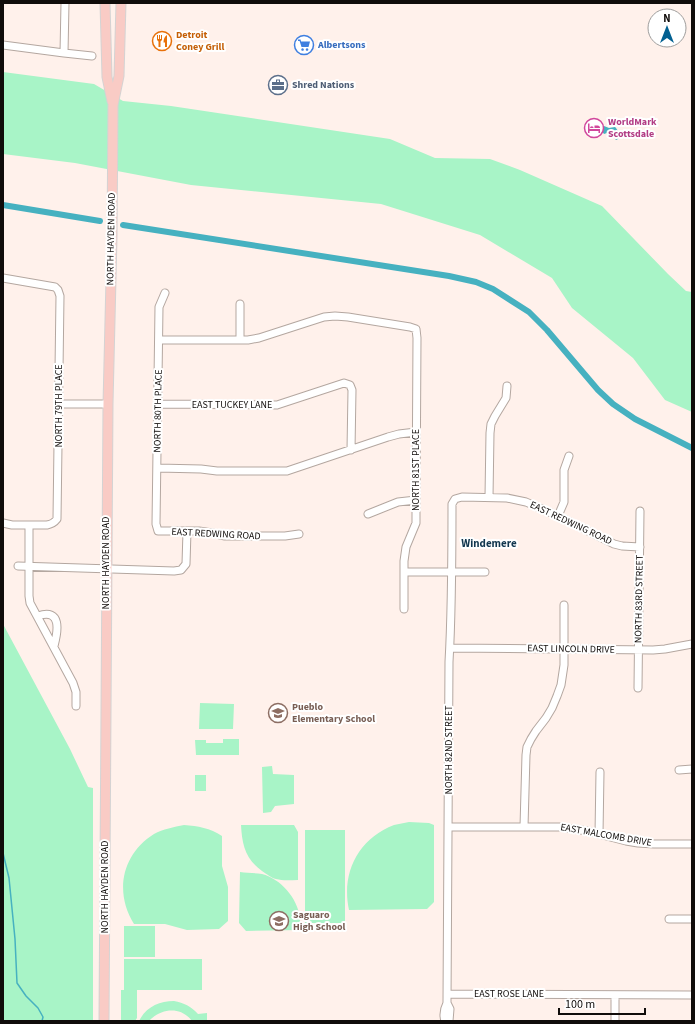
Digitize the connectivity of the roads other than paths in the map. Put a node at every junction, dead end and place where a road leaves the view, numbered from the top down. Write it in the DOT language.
graph roads {
  1 [pos="65,3"];
  2 [pos="105,3"];
  3 [pos="121,3"];
  4 [pos="3,45"];
  5 [pos="64,53"];
  6 [pos="92,56"];
  7 [pos="113,105"];
  8 [pos="3,278"];
  9 [pos="165,293"];
  10 [pos="240,304"];
  11 [pos="159,340"];
  12 [pos="240,340"];
  13 [pos="507,386"];
  14 [pos="59,404"];
  15 [pos="108,404"];
  16 [pos="158,404"];
  17 [pos="416,432"];
  18 [pos="350,450"];
  19 [pos="569,456"];
  20 [pos="158,468"];
  21 [pos="489,497"];
  22 [pos="455,499"];
  23 [pos="416,500"];
  24 [pos="640,511"];
  25 [pos="368,514"];
  26 [pos="558,516"];
  27 [pos="3,523"];
  28 [pos="29,525"];
  29 [pos="158,531"];
  30 [pos="186,531"];
  31 [pos="299,534"];
  32 [pos="640,547"];
  33 [pos="18,566"];
  34 [pos="28,566"];
  35 [pos="106,568"];
  36 [pos="404,572"];
  37 [pos="452,572"];
  38 [pos="485,572"];
  39 [pos="564,605"];
  40 [pos="404,609"];
  41 [pos="38,616"];
  42 [pos="692,644"];
  43 [pos="54,646"];
  44 [pos="450,648"];
  45 [pos="564,649"];
  46 [pos="638,650"];
  47 [pos="638,688"];
  48 [pos="76,706"];
  49 [pos="692,769"];
  50 [pos="679,770"];
  51 [pos="600,772"];
  52 [pos="448,827"];
  53 [pos="524,827"];
  54 [pos="599,834"];
  55 [pos="692,844"];
  56 [pos="670,919"];
  57 [pos="692,919"];
  58 [pos="447,994"];
  59 [pos="615,995"];
  60 [pos="692,995"];
  61 [pos="447,1003"];
  62 [pos="104,1021"];
  63 [pos="445,1021"];
  64 [pos="450,1021"];
  65 [pos="615,1021"];
  1 -- 5 [label="street"];
  2 -- 7 [label="main road, NORTH HAYDEN ROAD"];
  3 -- 7 [label="main road, NORTH HAYDEN ROAD"];
  4 -- 5 [label="street"];
  5 -- 6 [label="street"];
  7 -- 15 [label="main road, NORTH HAYDEN ROAD"];
  8 -- 14 [label="street, NORTH 79TH PLACE"];
  9 -- 11 [label="street, NORTH 80TH PLACE"];
  10 -- 12 [label="street"];
  11 -- 12 [label="street"];
  11 -- 16 [label="street, NORTH 80TH PLACE"];
  12 -- 17 [label="street, NORTH 81ST PLACE"];
  13 -- 21 [label="street"];
  14 -- 15 [label="street"];
  14 -- 28 [label="street, NORTH 79TH PLACE"];
  15 -- 35 [label="main road, NORTH HAYDEN ROAD"];
  16 -- 18 [label="street, EAST TUCKEY LANE"];
  16 -- 20 [label="street, NORTH 80TH PLACE"];
  17 -- 18 [label="street"];
  17 -- 23 [label="street, NORTH 81ST PLACE"];
  18 -- 20 [label="street"];
  19 -- 26 [label="street"];
  20 -- 29 [label="street, NORTH 80TH PLACE"];
  21 -- 22 [label="street, EAST REDWING ROAD"];
  21 -- 26 [label="street, EAST REDWING ROAD"];
  22 -- 37 [label="street, NORTH 82ND STREET"];
  23 -- 25 [label="street"];
  23 -- 36 [label="street, NORTH 81ST PLACE"];
  24 -- 32 [label="street, NORTH 83RD STREET"];
  26 -- 32 [label="street, EAST REDWING ROAD"];
  27 -- 28 [label="street"];
  28 -- 34 [label="street"];
  29 -- 30 [label="street, EAST REDWING ROAD"];
  30 -- 31 [label="street, EAST REDWING ROAD"];
  30 -- 35 [label="street"];
  32 -- 46 [label="street, NORTH 83RD STREET"];
  33 -- 34 [label="street"];
  34 -- 35 [label="street"];
  34 -- 41 [label="street"];
  35 -- 62 [label="main road, NORTH HAYDEN ROAD"];
  36 -- 37 [label="street"];
  36 -- 40 [label="street, NORTH 81ST PLACE"];
  37 -- 38 [label="street"];
  37 -- 44 [label="street, NORTH 82ND STREET"];
  39 -- 45 [label="street"];
  41 -- 43 [label="street"];
  41 -- 43 [label="street"];
  42 -- 46 [label="street, EAST LINCOLN DRIVE"];
  43 -- 48 [label="street"];
  44 -- 45 [label="street, EAST LINCOLN DRIVE"];
  44 -- 52 [label="street, NORTH 82ND STREET"];
  45 -- 46 [label="street, EAST LINCOLN DRIVE"];
  45 -- 53 [label="street"];
  46 -- 47 [label="street, NORTH 83RD STREET"];
  49 -- 50 [label="street"];
  51 -- 54 [label="street"];
  52 -- 53 [label="street, EAST MALCOMB DRIVE"];
  52 -- 58 [label="street, NORTH 82ND STREET"];
  53 -- 54 [label="street, EAST MALCOMB DRIVE"];
  54 -- 55 [label="street, EAST MALCOMB DRIVE"];
  56 -- 57 [label="street"];
  58 -- 59 [label="street, EAST ROSE LANE"];
  58 -- 61 [label="street, NORTH 82ND STREET"];
  59 -- 60 [label="street, EAST ROSE LANE"];
  59 -- 65 [label="street"];
  61 -- 63 [label="street, NORTH 82ND STREET"];
  61 -- 64 [label="street, NORTH 82ND STREET"];
}
